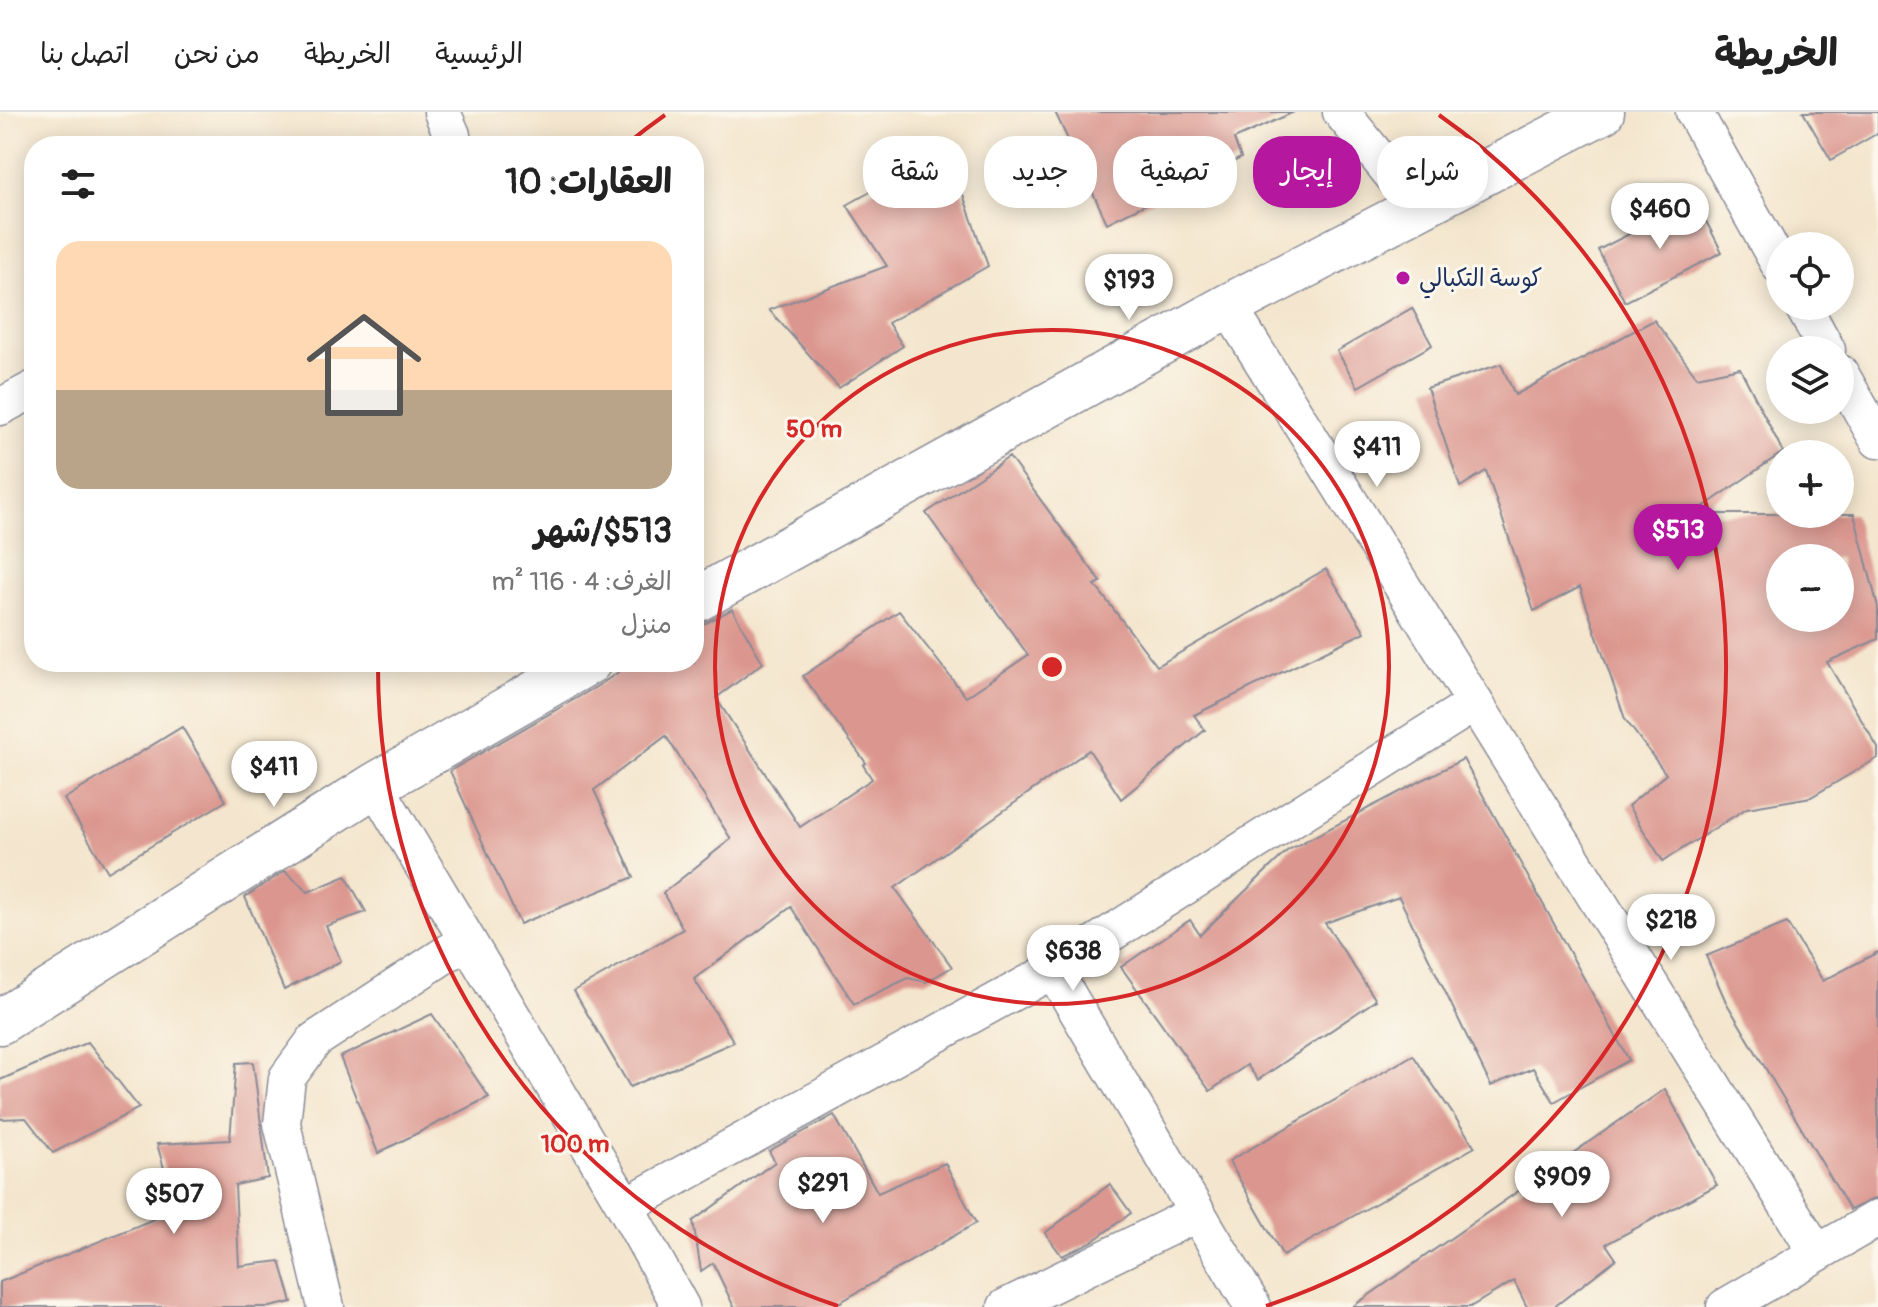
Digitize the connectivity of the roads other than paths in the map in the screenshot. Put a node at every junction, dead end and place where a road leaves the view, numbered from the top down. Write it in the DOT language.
graph roads {
  1 [pos="442,112"];
  2 [pos="1341,112"];
  3 [pos="1602,112"];
  4 [pos="1694,112"];
  5 [pos="452,136"];
  6 [pos="1377,156"];
  7 [pos="1488,172"];
  8 [pos="1419,208"];
  9 [pos="1766,241"];
  10 [pos="1228,306"];
  11 [pos="24,394"];
  12 [pos="1854,398"];
  13 [pos="0,407"];
  14 [pos="1878,440"];
  15 [pos="704,595"];
  16 [pos="572,672"];
  17 [pos="1475,703"];
  18 [pos="375,785"];
  19 [pos="466,941"];
  20 [pos="1053,970"];
  21 [pos="0,1022"];
  22 [pos="625,1206"];
  23 [pos="1196,1214"];
  24 [pos="1878,1218"];
  25 [pos="1817,1253"];
  26 [pos="326,1307"];
  27 [pos="681,1307"];
  28 [pos="1006,1307"];
  29 [pos="1253,1307"];
  30 [pos="1725,1307"];
  1 -- 5 [label="street"];
  2 -- 6 [label="street"];
  3 -- 7 [label="street"];
  4 -- 9 [label="street"];
  8 -- 10 [label="street"];
  10 -- 15 [label="street"];
  10 -- 17 [label="street"];
  11 -- 13 [label="street"];
  12 -- 14 [label="street"];
  16 -- 18 [label="street"];
  17 -- 20 [label="street"];
  17 -- 25 [label="street"];
  18 -- 19 [label="street"];
  18 -- 21 [label="street"];
  19 -- 22 [label="street"];
  19 -- 26 [label="street"];
  20 -- 22 [label="street"];
  20 -- 23 [label="street"];
  22 -- 27 [label="street"];
  23 -- 28 [label="street"];
  23 -- 29 [label="street"];
  24 -- 25 [label="street"];
  25 -- 30 [label="street"];
}
